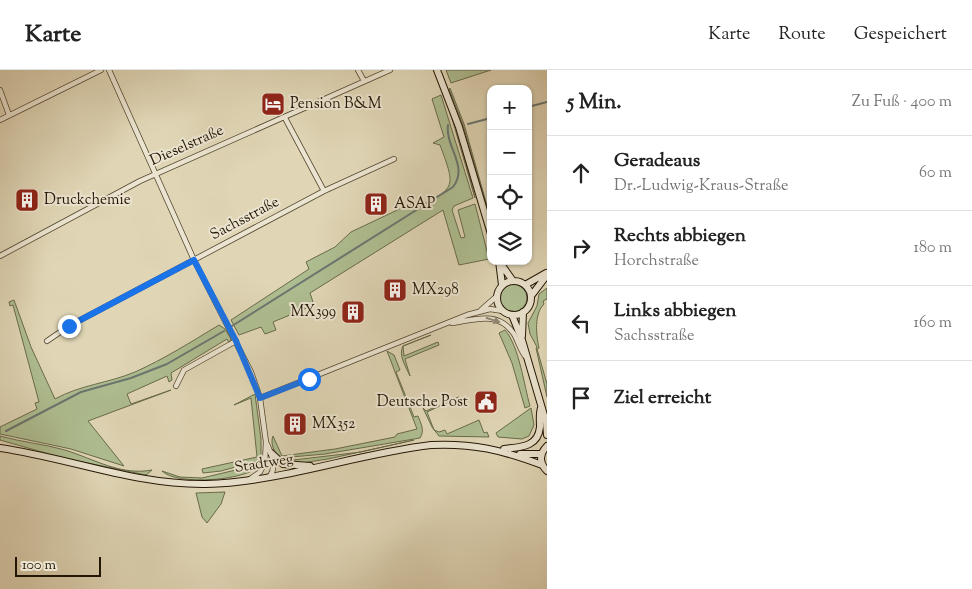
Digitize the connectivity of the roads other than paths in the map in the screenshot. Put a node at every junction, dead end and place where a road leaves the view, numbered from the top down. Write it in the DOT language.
graph roads {
  1 [pos="101,70"];
  2 [pos="109,70"];
  3 [pos="358,70"];
  4 [pos="390,70"];
  5 [pos="437,70"];
  6 [pos="364,81"];
  7 [pos="0,90"];
  8 [pos="10,115"];
  9 [pos="285,118"];
  10 [pos="0,120"];
  11 [pos="394,159"];
  12 [pos="156,174"];
  13 [pos="324,191"];
  14 [pos="487,221"];
  15 [pos="0,256"];
  16 [pos="194,260"];
  17 [pos="500,265"];
  18 [pos="502,265"];
  19 [pos="547,273"];
  20 [pos="513,281"];
  21 [pos="502,285"];
  22 [pos="525,285"];
  23 [pos="497,296"];
  24 [pos="531,296"];
  25 [pos="479,311"];
  26 [pos="503,311"];
  27 [pos="523,312"];
  28 [pos="512,315"];
  29 [pos="446,323"];
  30 [pos="522,340"];
  31 [pos="47,341"];
  32 [pos="236,341"];
  33 [pos="527,358"];
  34 [pos="176,386"];
  35 [pos="260,398"];
  36 [pos="541,406"];
  37 [pos="546,423"];
  38 [pos="547,435"];
  39 [pos="266,442"];
  40 [pos="0,443"];
  41 [pos="547,446"];
  42 [pos="0,448"];
  43 [pos="18,450"];
  44 [pos="500,450"];
  45 [pos="271,453"];
  46 [pos="513,454"];
  47 [pos="541,454"];
  48 [pos="542,465"];
  49 [pos="321,467"];
  50 [pos="547,471"];
  51 [pos="269,477"];
  52 [pos="247,481"];
  1 -- 8 [label="street"];
  2 -- 12 [label="street"];
  3 -- 6 [label="street"];
  4 -- 6 [label="street, Dieselstraße"];
  5 -- 14 [label="main road"];
  6 -- 9 [label="street, Dieselstraße"];
  7 -- 8 [label="street"];
  8 -- 10 [label="street"];
  9 -- 12 [label="street, Dieselstraße"];
  9 -- 13 [label="street"];
  11 -- 13 [label="street, Sachsstraße"];
  12 -- 15 [label="street, Dieselstraße"];
  12 -- 16 [label="street"];
  13 -- 16 [label="street, Sachsstraße"];
  16 -- 31 [label="street, Sachsstraße"];
  16 -- 32 [label="street"];
  17 -- 21 [label="main road"];
  18 -- 20 [label="main road"];
  19 -- 22 [label="main road"];
  19 -- 24 [label="main road"];
  20 -- 21 [label="main road"];
  20 -- 22 [label="main road"];
  21 -- 23 [label="main road"];
  22 -- 24 [label="main road"];
  23 -- 25 [label="street"];
  23 -- 26 [label="main road"];
  24 -- 27 [label="main road"];
  25 -- 26 [label="street"];
  25 -- 29 [label="street"];
  26 -- 28 [label="main road"];
  27 -- 28 [label="main road"];
  27 -- 30 [label="main road"];
  28 -- 30 [label="main road"];
  29 -- 33 [label="street, one-way"];
  29 -- 35 [label="street"];
  30 -- 33 [label="main road"];
  32 -- 34 [label="street"];
  32 -- 35 [label="street"];
  33 -- 36 [label="main road"];
  35 -- 39 [label="street"];
  36 -- 37 [label="main road"];
  36 -- 44 [label="main road"];
  37 -- 38 [label="main road"];
  39 -- 45 [label="street"];
  39 -- 52 [label="street"];
  40 -- 43 [label="main road, Stadtweg"];
  41 -- 47 [label="main road"];
  42 -- 43 [label="main road, Stadtweg"];
  43 -- 52 [label="main road, Stadtweg"];
  44 -- 46 [label="main road, Stadtweg"];
  44 -- 49 [label="main road, Stadtweg"];
  45 -- 49 [label="main road"];
  45 -- 51 [label="street"];
  46 -- 47 [label="main road, Stadtweg"];
  46 -- 48 [label="main road, Stadtweg"];
  47 -- 48 [label="main road"];
  48 -- 50 [label="main road"];
  49 -- 51 [label="main road, Stadtweg"];
  51 -- 52 [label="main road, Stadtweg"];
}
